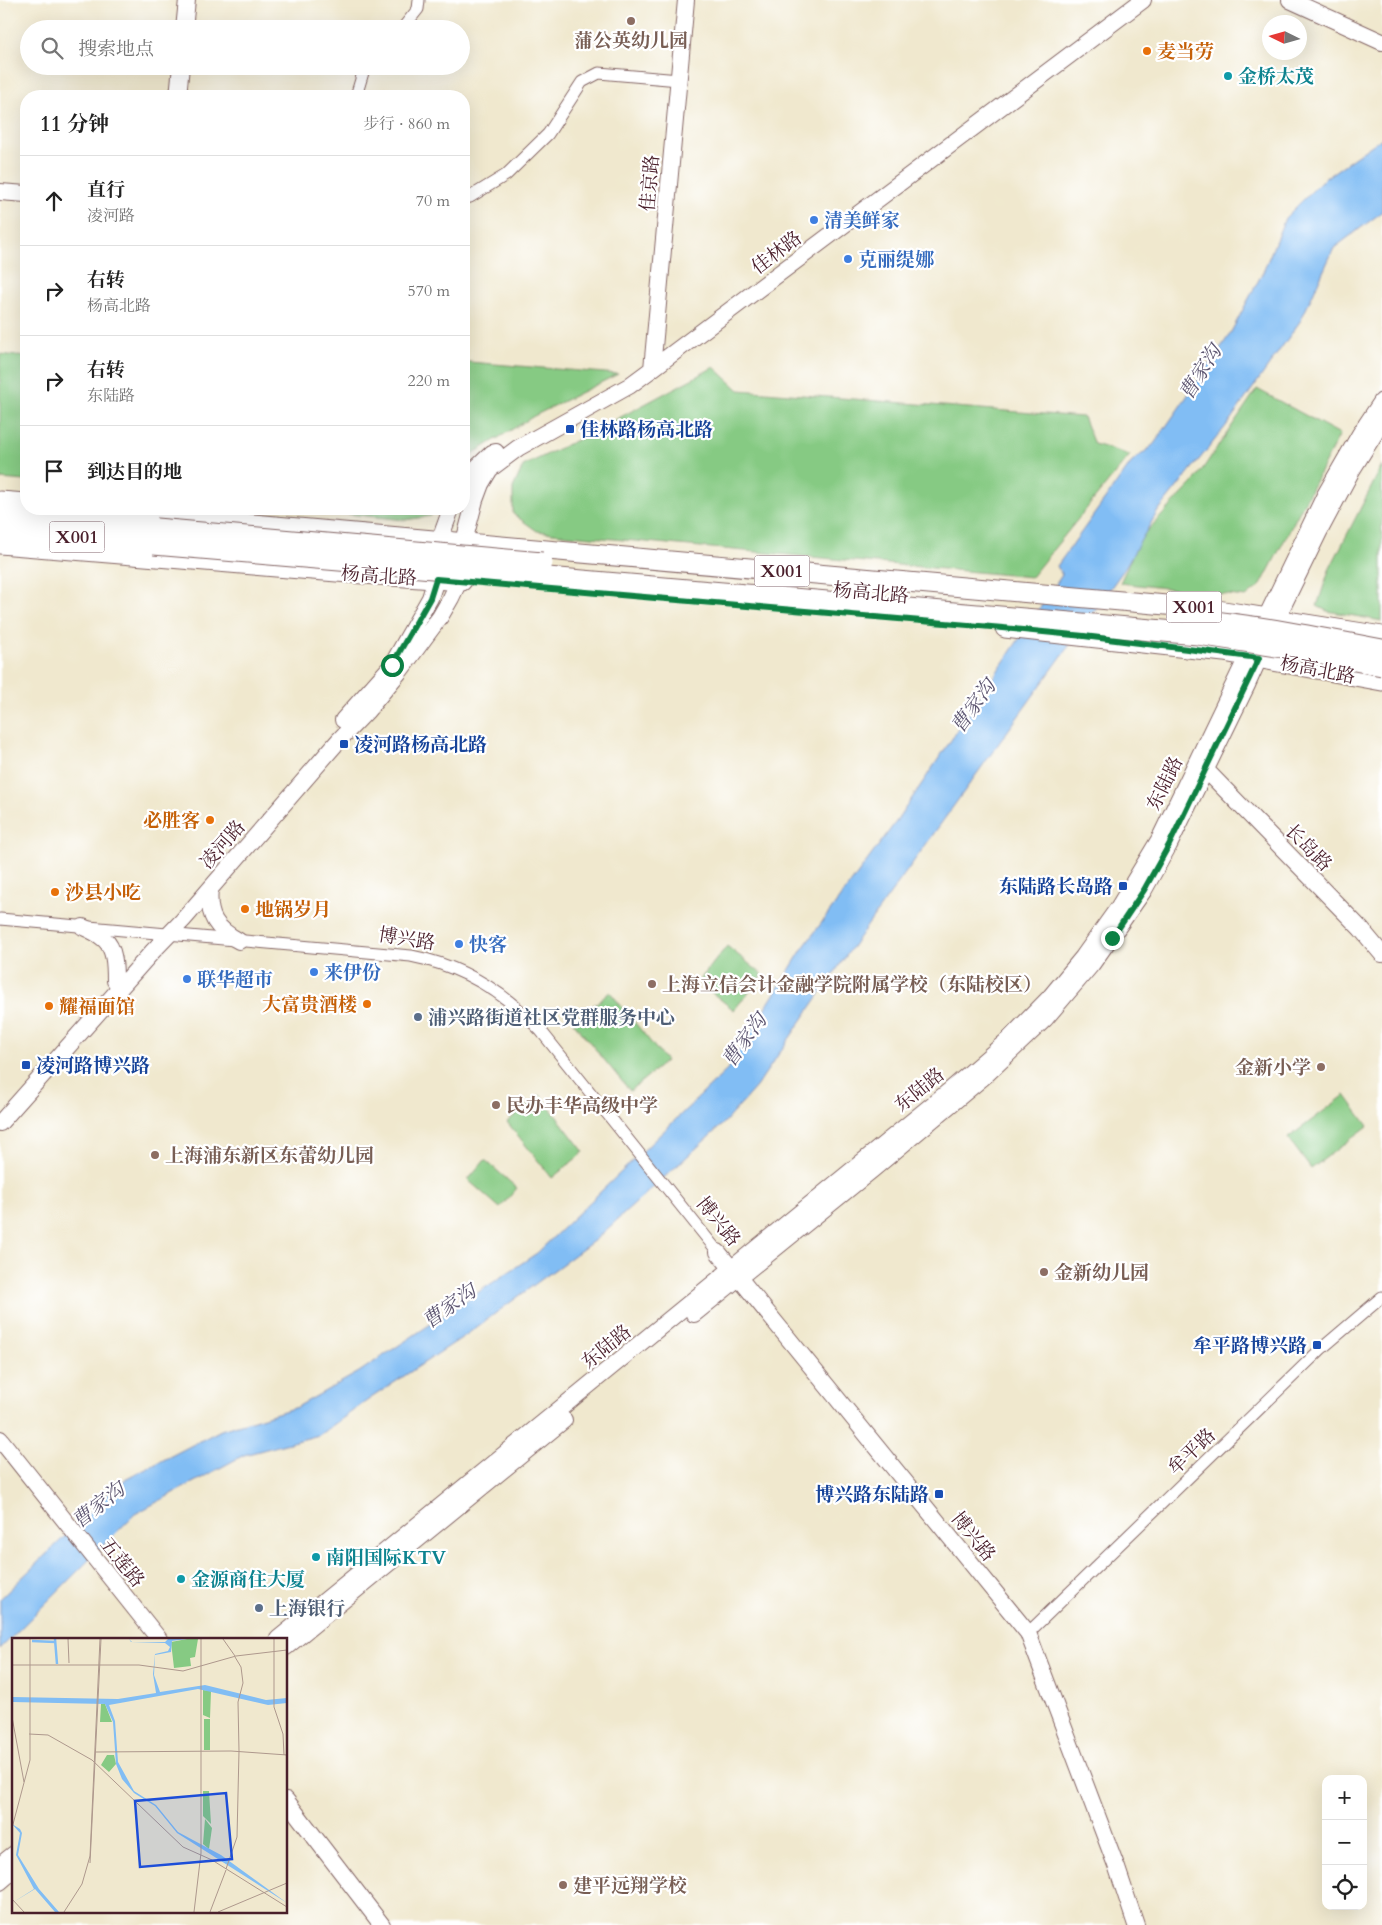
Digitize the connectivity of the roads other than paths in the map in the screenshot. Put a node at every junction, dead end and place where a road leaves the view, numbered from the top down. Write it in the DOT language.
graph roads {
  1 [pos="187,0"];
  2 [pos="419,0"];
  3 [pos="686,0"];
  4 [pos="693,0"];
  5 [pos="1143,0"];
  6 [pos="1290,0"];
  7 [pos="185,20"];
  8 [pos="409,20"];
  9 [pos="1382,42"];
  10 [pos="180,75"];
  11 [pos="362,75"];
  12 [pos="679,80"];
  13 [pos="179,90"];
  14 [pos="358,90"];
  15 [pos="0,192"];
  16 [pos="20,194"];
  17 [pos="470,197"];
  18 [pos="656,366"];
  19 [pos="1382,401"];
  20 [pos="1382,422"];
  21 [pos="518,448"];
  22 [pos="470,475"];
  23 [pos="0,501"];
  24 [pos="20,503"];
  25 [pos="0,514"];
  26 [pos="152,515"];
  27 [pos="448,515"];
  28 [pos="0,530"];
  29 [pos="155,537"];
  30 [pos="442,541"];
  31 [pos="465,542"];
  32 [pos="0,544"];
  33 [pos="436,579"];
  34 [pos="459,581"];
  35 [pos="1272,617"];
  36 [pos="1382,636"];
  37 [pos="1382,650"];
  38 [pos="1253,657"];
  39 [pos="1382,666"];
  40 [pos="1382,681"];
  41 [pos="1206,770"];
  42 [pos="210,889"];
  43 [pos="0,919"];
  44 [pos="83,926"];
  45 [pos="162,935"];
  46 [pos="239,941"];
  47 [pos="1382,954"];
  48 [pos="116,981"];
  49 [pos="0,1112"];
  50 [pos="0,1123"];
  51 [pos="718,1252"];
  52 [pos="735,1273"];
  53 [pos="1382,1297"];
  54 [pos="0,1439"];
  55 [pos="0,1456"];
  56 [pos="57,1519"];
  57 [pos="102,1576"];
  58 [pos="1028,1633"];
  59 [pos="145,1638"];
  60 [pos="158,1638"];
  61 [pos="279,1638"];
  62 [pos="288,1645"];
  63 [pos="288,1803"];
  64 [pos="12,1856"];
  65 [pos="0,1865"];
  66 [pos="12,1872"];
  67 [pos="0,1882"];
  68 [pos="382,1925"];
  69 [pos="1136,1925"];
  1 -- 7 [label="street"];
  2 -- 8 [label="street"];
  3 -- 12 [label="street, 佳京路"];
  4 -- 18 [label="street, 佳京路"];
  5 -- 18 [label="street, 佳林路"];
  6 -- 9 [label="street"];
  10 -- 13 [label="street"];
  11 -- 14 [label="street"];
  12 -- 17 [label="street"];
  12 -- 18 [label="street, 佳京路"];
  15 -- 16 [label="street"];
  18 -- 21 [label="street, 佳林路"];
  19 -- 35 [label="street, 东陆路"];
  20 -- 35 [label="street, 东陆路"];
  21 -- 22 [label="street, 佳林路"];
  21 -- 31 [label="street, 佳林路"];
  23 -- 24 [label="main road"];
  25 -- 29 [label="highway, 杨高北路 / X001"];
  26 -- 30 [label="main road, 杨高北路 / X001"];
  27 -- 30 [label="street"];
  28 -- 29 [label="highway, 杨高北路 / X001"];
  29 -- 37 [label="highway, 杨高北路 / X001, bridge"];
  29 -- 39 [label="highway, 杨高北路 / X001, bridge"];
  30 -- 31 [label="main road, 杨高北路 / X001"];
  30 -- 33 [label="street"];
  31 -- 34 [label="street, 佳林路"];
  31 -- 35 [label="main road, 杨高北路 / X001"];
  32 -- 33 [label="main road, 杨高北路 / X001"];
  33 -- 34 [label="main road, 杨高北路 / X001"];
  33 -- 45 [label="street, 凌河路"];
  34 -- 38 [label="main road, 杨高北路 / X001"];
  34 -- 42 [label="street, 凌河路"];
  35 -- 36 [label="main road, 杨高北路 / X001"];
  35 -- 38 [label="street, 东陆路"];
  38 -- 40 [label="main road, 杨高北路 / X001"];
  38 -- 41 [label="street, 东陆路"];
  38 -- 52 [label="street, 东陆路"];
  41 -- 47 [label="street, 长岛路"];
  41 -- 52 [label="street, 东陆路"];
  42 -- 45 [label="street, 凌河路"];
  42 -- 46 [label="street"];
  43 -- 44 [label="street, 博兴路"];
  44 -- 45 [label="street, 博兴路"];
  44 -- 48 [label="street"];
  45 -- 46 [label="street, 博兴路"];
  45 -- 48 [label="street, 凌河路"];
  45 -- 50 [label="street, 凌河路"];
  46 -- 51 [label="street, 博兴路"];
  48 -- 49 [label="street, 凌河路"];
  51 -- 52 [label="street, 博兴路"];
  52 -- 58 [label="street, 博兴路"];
  52 -- 61 [label="street, 东陆路"];
  52 -- 62 [label="street, 东陆路"];
  53 -- 58 [label="street, 牟平路"];
  54 -- 56 [label="street, 五莲路"];
  55 -- 56 [label="street, 五莲路"];
  56 -- 57 [label="street, 五莲路"];
  57 -- 59 [label="street, 五莲路"];
  57 -- 60 [label="street, 五莲路"];
  58 -- 69 [label="street, 博兴路"];
  63 -- 68 [label="street"];
  64 -- 65 [label="street"];
  66 -- 67 [label="street"];
}
